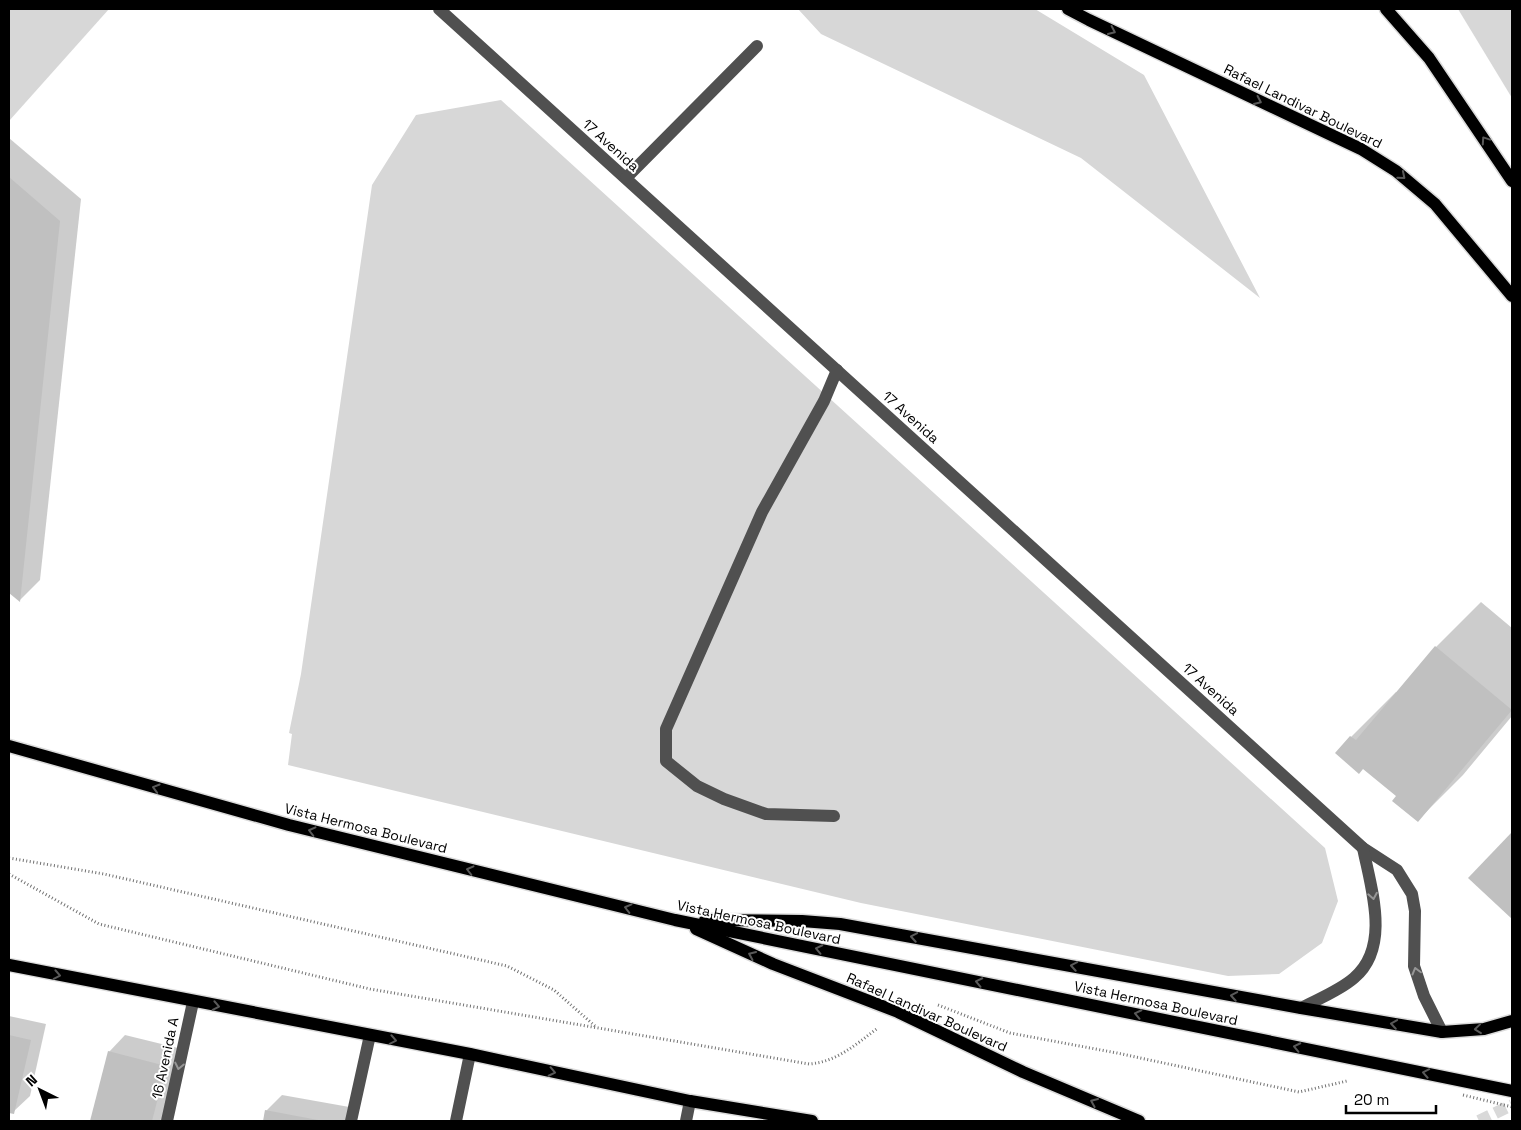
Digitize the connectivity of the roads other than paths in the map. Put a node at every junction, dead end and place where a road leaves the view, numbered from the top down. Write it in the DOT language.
graph roads {
  1 [pos="439,9"];
  2 [pos="1068,9"];
  3 [pos="1386,9"];
  4 [pos="757,46"];
  5 [pos="626,178"];
  6 [pos="1512,181"];
  7 [pos="1512,296"];
  8 [pos="837,370"];
  9 [pos="9,746"];
  10 [pos="834,816"];
  11 [pos="1363,848"];
  12 [pos="675,920"];
  13 [pos="9,965"];
  14 [pos="193,1002"];
  15 [pos="1301,1008"];
  16 [pos="1512,1020"];
  17 [pos="1442,1032"];
  18 [pos="370,1035"];
  19 [pos="470,1054"];
  20 [pos="1512,1091"];
  21 [pos="690,1101"];
  22 [pos="167,1121"];
  23 [pos="350,1121"];
  24 [pos="456,1121"];
  25 [pos="686,1121"];
  26 [pos="812,1121"];
  27 [pos="1139,1121"];
  1 -- 5 [label="street, 17 Avenida"];
  2 -- 7 [label="main road, Rafael Landivar Boulevard, one-way"];
  6 -- 3 [label="main road, one-way"];
  4 -- 5 [label="street"];
  5 -- 8 [label="street, 17 Avenida"];
  8 -- 10 [label="street"];
  8 -- 11 [label="street, 17 Avenida"];
  12 -- 9 [label="main road, Vista Hermosa Boulevard, one-way"];
  11 -- 15 [label="street, one-way"];
  17 -- 11 [label="street, 17 Avenida, one-way"];
  15 -- 12 [label="main road, one-way"];
  20 -- 12 [label="main road, Vista Hermosa Boulevard, one-way"];
  27 -- 12 [label="main road, Rafael Landivar Boulevard, one-way"];
  13 -- 14 [label="main road, one-way"];
  14 -- 18 [label="main road, one-way"];
  14 -- 22 [label="street, 16 Avenida A, one-way"];
  17 -- 15 [label="main road, one-way"];
  16 -- 17 [label="main road, one-way"];
  18 -- 19 [label="main road, one-way"];
  18 -- 23 [label="street"];
  19 -- 21 [label="main road, one-way"];
  19 -- 24 [label="street"];
  21 -- 25 [label="street"];
  21 -- 26 [label="main road"];
}
